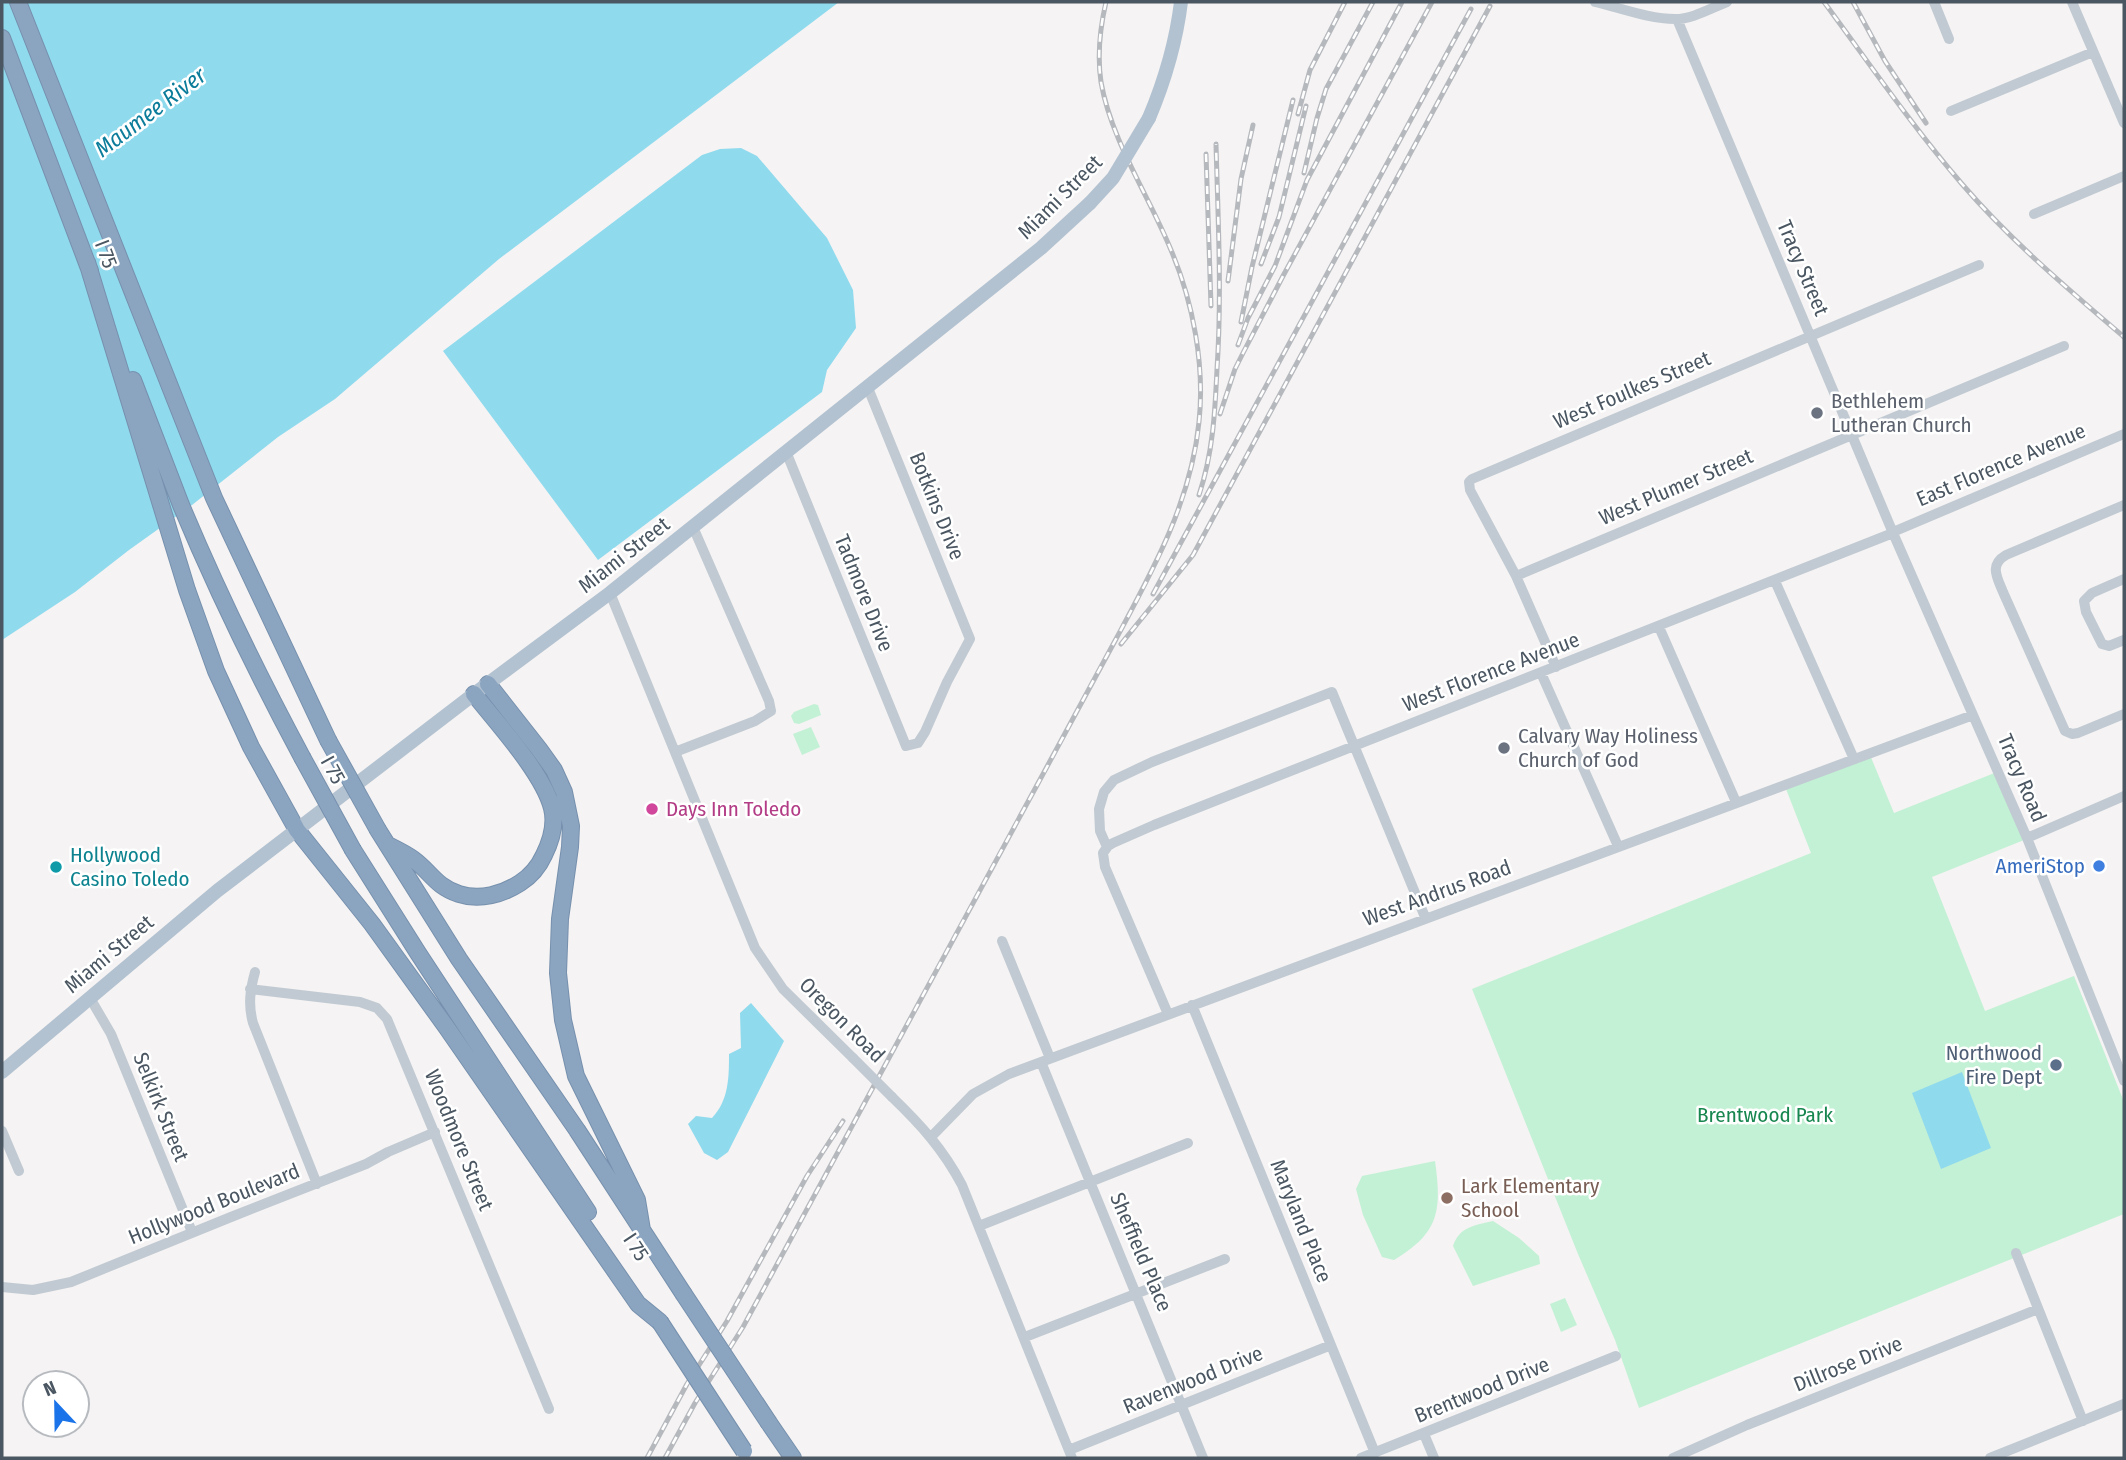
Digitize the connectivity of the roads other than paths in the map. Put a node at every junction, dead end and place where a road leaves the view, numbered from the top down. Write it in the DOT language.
graph roads {
  1 [pos="18,2"];
  2 [pos="1181,2"];
  3 [pos="1595,2"];
  4 [pos="1727,2"];
  5 [pos="1934,2"];
  6 [pos="2072,2"];
  7 [pos="1677,19"];
  8 [pos="2,38"];
  9 [pos="1950,38"];
  10 [pos="2093,52"];
  11 [pos="1951,111"];
  12 [pos="2124,122"];
  13 [pos="2124,176"];
  14 [pos="2034,214"];
  15 [pos="87,262"];
  16 [pos="1979,265"];
  17 [pos="1810,335"];
  18 [pos="2063,346"];
  19 [pos="868,388"];
  20 [pos="1851,434"];
  21 [pos="2124,434"];
  22 [pos="786,454"];
  23 [pos="2124,505"];
  24 [pos="694,527"];
  25 [pos="1893,533"];
  26 [pos="1516,576"];
  27 [pos="2124,579"];
  28 [pos="1775,581"];
  29 [pos="610,593"];
  30 [pos="1658,627"];
  31 [pos="2124,640"];
  32 [pos="1556,667"];
  33 [pos="1541,673"];
  34 [pos="488,684"];
  35 [pos="474,694"];
  36 [pos="2124,714"];
  37 [pos="1973,715"];
  38 [pos="906,746"];
  39 [pos="1354,746"];
  40 [pos="675,752"];
  41 [pos="1854,759"];
  42 [pos="2124,796"];
  43 [pos="1736,802"];
  44 [pos="297,830"];
  45 [pos="2027,838"];
  46 [pos="388,845"];
  47 [pos="1618,846"];
  48 [pos="1106,848"];
  49 [pos="1425,918"];
  50 [pos="1002,941"];
  51 [pos="255,972"];
  52 [pos="250,989"];
  53 [pos="90,998"];
  54 [pos="1192,1005"];
  55 [pos="1168,1014"];
  56 [pos="1046,1060"];
  57 [pos="2,1072"];
  58 [pos="2124,1081"];
  59 [pos="2,1130"];
  60 [pos="435,1132"];
  61 [pos="931,1137"];
  62 [pos="1188,1143"];
  63 [pos="19,1171"];
  64 [pos="1091,1182"];
  65 [pos="317,1184"];
  66 [pos="979,1226"];
  67 [pos="642,1230"];
  68 [pos="192,1233"];
  69 [pos="2016,1253"];
  70 [pos="1225,1259"];
  71 [pos="2,1287"];
  72 [pos="1136,1293"];
  73 [pos="2038,1309"];
  74 [pos="660,1322"];
  75 [pos="1024,1337"];
  76 [pos="1331,1345"];
  77 [pos="1616,1356"];
  78 [pos="2124,1404"];
  79 [pos="1181,1405"];
  80 [pos="549,1409"];
  81 [pos="2083,1421"];
  82 [pos="1424,1434"];
  83 [pos="1375,1453"];
  84 [pos="1071,1454"];
  85 [pos="746,1455"];
  86 [pos="793,1458"];
  87 [pos="1203,1458"];
  88 [pos="1361,1458"];
  89 [pos="1434,1458"];
  90 [pos="1673,1458"];
  91 [pos="1990,1458"];
  1 -- 46 [label="highway, I 75, bridge"];
  2 -- 19 [label="main road, Miami Street, bridge"];
  3 -- 7 [label="street"];
  4 -- 7 [label="street"];
  5 -- 9 [label="street"];
  6 -- 10 [label="street"];
  7 -- 17 [label="street, Tracy Street"];
  8 -- 15 [label="highway, I 75 / I 75"];
  10 -- 11 [label="street"];
  10 -- 12 [label="street"];
  13 -- 14 [label="street"];
  15 -- 44 [label="highway"];
  15 -- 74 [label="highway, I 75 / I 75, bridge"];
  16 -- 17 [label="street, West Foulkes Street"];
  17 -- 20 [label="street, Tracy Street"];
  17 -- 26 [label="street, West Foulkes Street"];
  18 -- 20 [label="street, West Plumer Street"];
  19 -- 22 [label="main road, Miami Street"];
  19 -- 38 [label="street, Botkins Drive"];
  20 -- 25 [label="street, Tracy Street"];
  20 -- 26 [label="street, West Plumer Street"];
  21 -- 25 [label="street, East Florence Avenue"];
  22 -- 24 [label="main road, Miami Street"];
  22 -- 38 [label="street, Tadmore Drive"];
  23 -- 36 [label="street"];
  24 -- 29 [label="main road, Miami Street"];
  24 -- 40 [label="street"];
  25 -- 28 [label="street, West Florence Avenue"];
  25 -- 37 [label="street, Tracy Road"];
  26 -- 32 [label="street"];
  27 -- 31 [label="street"];
  28 -- 30 [label="street, West Florence Avenue"];
  28 -- 41 [label="street"];
  29 -- 34 [label="main road, Miami Street"];
  29 -- 40 [label="street, Oregon Road"];
  30 -- 32 [label="street, West Florence Avenue"];
  30 -- 43 [label="street"];
  32 -- 33 [label="street, West Florence Avenue"];
  33 -- 39 [label="street, West Florence Avenue"];
  33 -- 47 [label="street"];
  34 -- 35 [label="main road, Miami Street"];
  34 -- 67 [label="highway"];
  35 -- 44 [label="main road, Miami Street"];
  35 -- 46 [label="highway"];
  37 -- 41 [label="street, West Andrus Road"];
  37 -- 45 [label="street, Tracy Road"];
  39 -- 48 [label="street, West Florence Avenue"];
  39 -- 48 [label="street"];
  39 -- 49 [label="street"];
  40 -- 61 [label="street, Oregon Road, bridge"];
  41 -- 43 [label="street, West Andrus Road"];
  42 -- 45 [label="street"];
  43 -- 47 [label="street, West Andrus Road"];
  44 -- 53 [label="main road, Miami Street"];
  44 -- 74 [label="highway"];
  45 -- 58 [label="street, Tracy Road"];
  46 -- 67 [label="highway, I 75"];
  47 -- 49 [label="street, West Andrus Road"];
  48 -- 55 [label="street"];
  49 -- 54 [label="street, West Andrus Road"];
  50 -- 56 [label="street, Sheffield Place"];
  51 -- 52 [label="street"];
  52 -- 60 [label="street, Woodmore Street"];
  52 -- 65 [label="street"];
  53 -- 57 [label="main road, Miami Street"];
  53 -- 68 [label="street, Selkirk Street"];
  54 -- 55 [label="street, West Andrus Road"];
  54 -- 76 [label="street, Maryland Place"];
  55 -- 56 [label="street, West Andrus Road"];
  56 -- 61 [label="street, West Andrus Road"];
  56 -- 64 [label="street, Sheffield Place"];
  59 -- 63 [label="street"];
  60 -- 65 [label="street, Hollywood Boulevard"];
  60 -- 80 [label="street, Woodmore Street"];
  61 -- 66 [label="street, Oregon Road"];
  62 -- 64 [label="street"];
  64 -- 66 [label="street"];
  64 -- 72 [label="street, Sheffield Place"];
  65 -- 68 [label="street, Hollywood Boulevard"];
  66 -- 75 [label="street, Oregon Road"];
  67 -- 86 [label="highway, I 75, bridge"];
  68 -- 71 [label="street, Hollywood Boulevard"];
  69 -- 73 [label="street"];
  70 -- 72 [label="street"];
  72 -- 75 [label="street"];
  72 -- 79 [label="street, Sheffield Place"];
  73 -- 81 [label="street"];
  73 -- 90 [label="street, Dillrose Drive"];
  74 -- 85 [label="highway, I 75 / I 75, bridge"];
  75 -- 84 [label="street, Oregon Road"];
  76 -- 79 [label="street, Ravenwood Drive"];
  76 -- 83 [label="street, Maryland Place"];
  77 -- 82 [label="street, Brentwood Drive"];
  78 -- 81 [label="street"];
  79 -- 84 [label="street, Ravenwood Drive"];
  79 -- 87 [label="street, Sheffield Place"];
  81 -- 91 [label="street"];
  82 -- 83 [label="street, Brentwood Drive"];
  82 -- 89 [label="street"];
  83 -- 88 [label="street, Brentwood Drive"];
}
